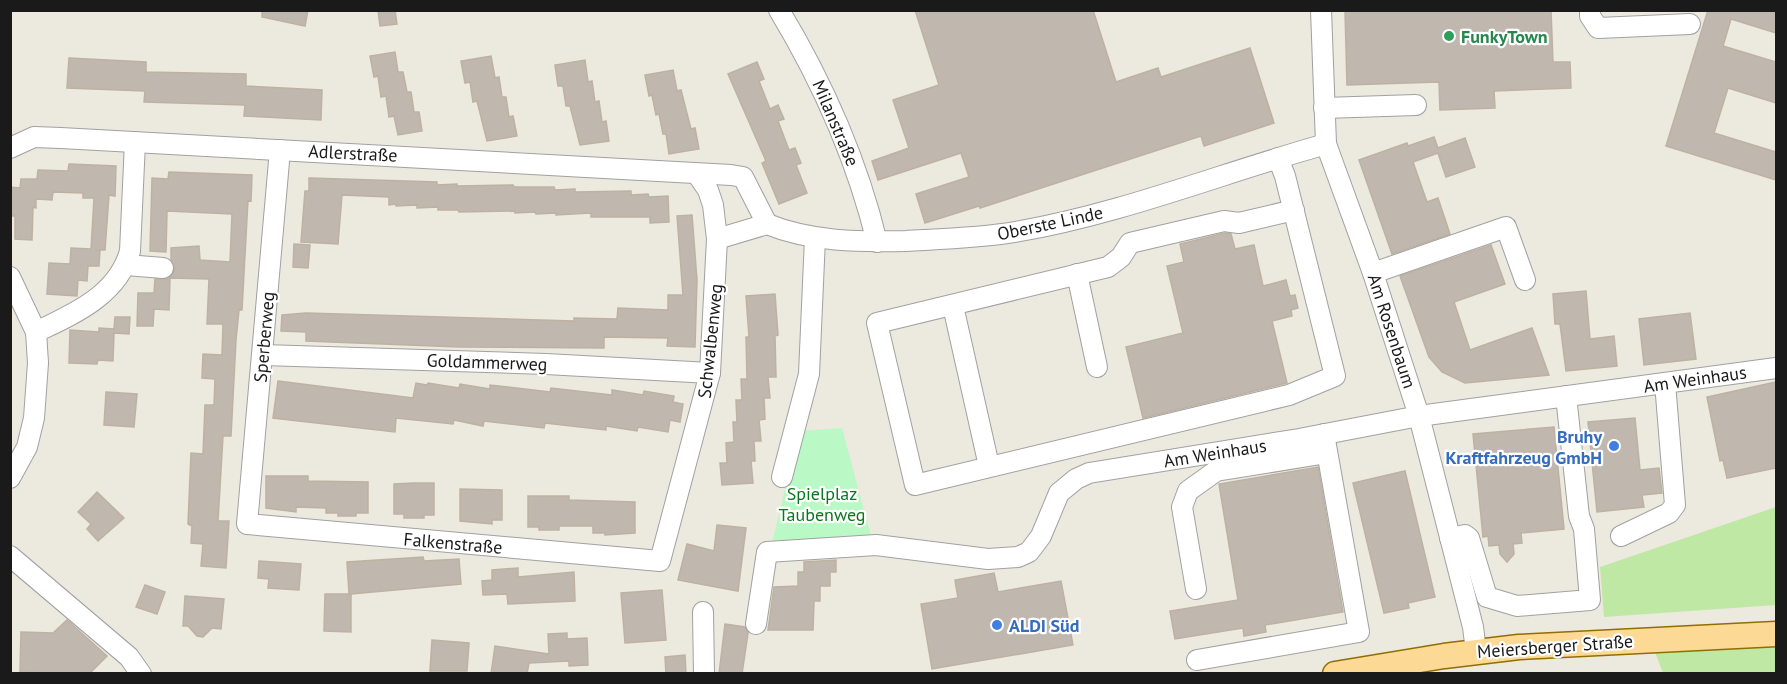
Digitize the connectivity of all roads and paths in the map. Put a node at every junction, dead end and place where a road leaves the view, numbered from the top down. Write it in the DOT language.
graph roads {
  1 [pos="779,10"];
  2 [pos="1321,10"];
  3 [pos="1590,10"];
  4 [pos="1690,24"];
  5 [pos="1416,105"];
  6 [pos="1324,108"];
  7 [pos="135,142"];
  8 [pos="14,144"];
  9 [pos="1326,144"];
  10 [pos="280,150"];
  11 [pos="1278,158"];
  12 [pos="697,174"];
  13 [pos="1294,210"];
  14 [pos="767,224"];
  15 [pos="815,238"];
  16 [pos="717,239"];
  17 [pos="878,242"];
  18 [pos="126,265"];
  19 [pos="163,268"];
  20 [pos="1373,273"];
  21 [pos="1077,274"];
  22 [pos="10,277"];
  23 [pos="1525,280"];
  24 [pos="952,306"];
  25 [pos="36,332"];
  26 [pos="263,355"];
  27 [pos="1097,367"];
  28 [pos="1776,368"];
  29 [pos="710,373"];
  30 [pos="1665,383"];
  31 [pos="1566,396"];
  32 [pos="1419,416"];
  33 [pos="1325,443"];
  34 [pos="989,466"];
  35 [pos="782,477"];
  36 [pos="10,478"];
  37 [pos="247,524"];
  38 [pos="1621,536"];
  39 [pos="1450,538"];
  40 [pos="10,556"];
  41 [pos="660,561"];
  42 [pos="1196,589"];
  43 [pos="703,612"];
  44 [pos="756,624"];
  45 [pos="1776,634"];
  46 [pos="1476,651"];
  47 [pos="1197,660"];
  48 [pos="141,674"];
  49 [pos="704,674"];
  50 [pos="1335,674"];
  1 -- 17 [label="street, Milanstraße"];
  2 -- 6 [label="street, Am Rosenbaum"];
  3 -- 4 [label="street"];
  5 -- 6 [label="street"];
  6 -- 9 [label="street, Am Rosenbaum"];
  7 -- 8 [label="street, Adlerstraße"];
  7 -- 10 [label="street, Adlerstraße"];
  7 -- 18 [label="street"];
  9 -- 11 [label="street, Oberste Linde"];
  9 -- 20 [label="street, Am Rosenbaum"];
  10 -- 12 [label="street, Adlerstraße"];
  10 -- 26 [label="street, Sperberweg"];
  11 -- 13 [label="street"];
  11 -- 17 [label="street, Oberste Linde"];
  12 -- 14 [label="street, Adlerstraße"];
  12 -- 16 [label="street"];
  13 -- 21 [label="street"];
  13 -- 34 [label="street"];
  14 -- 15 [label="street, Oberste Linde"];
  14 -- 16 [label="street"];
  15 -- 17 [label="street, Oberste Linde"];
  15 -- 35 [label="street"];
  16 -- 29 [label="street, Schwalbenweg"];
  18 -- 19 [label="street"];
  18 -- 25 [label="street"];
  20 -- 23 [label="street"];
  20 -- 32 [label="street, Am Rosenbaum"];
  21 -- 24 [label="street"];
  21 -- 27 [label="street"];
  22 -- 25 [label="street"];
  24 -- 34 [label="street"];
  24 -- 34 [label="street"];
  25 -- 36 [label="street"];
  26 -- 29 [label="street, Goldammerweg"];
  26 -- 37 [label="street, Sperberweg"];
  28 -- 30 [label="street, Am Weinhaus"];
  29 -- 41 [label="street, Schwalbenweg"];
  30 -- 31 [label="street, Am Weinhaus"];
  30 -- 38 [label="street"];
  31 -- 32 [label="street, Am Weinhaus"];
  31 -- 39 [label="street"];
  32 -- 33 [label="street, Am Weinhaus"];
  32 -- 39 [label="street, Am Rosenbaum"];
  33 -- 42 [label="street"];
  33 -- 44 [label="street, Am Weinhaus"];
  33 -- 47 [label="street"];
  37 -- 41 [label="street, Falkenstraße"];
  39 -- 46 [label="street, Am Rosenbaum"];
  40 -- 48 [label="street"];
  43 -- 49 [label="street"];
  45 -- 46 [label="main road, Meiersberger Straße"];
  46 -- 50 [label="main road, Meiersberger Straße"];
}
